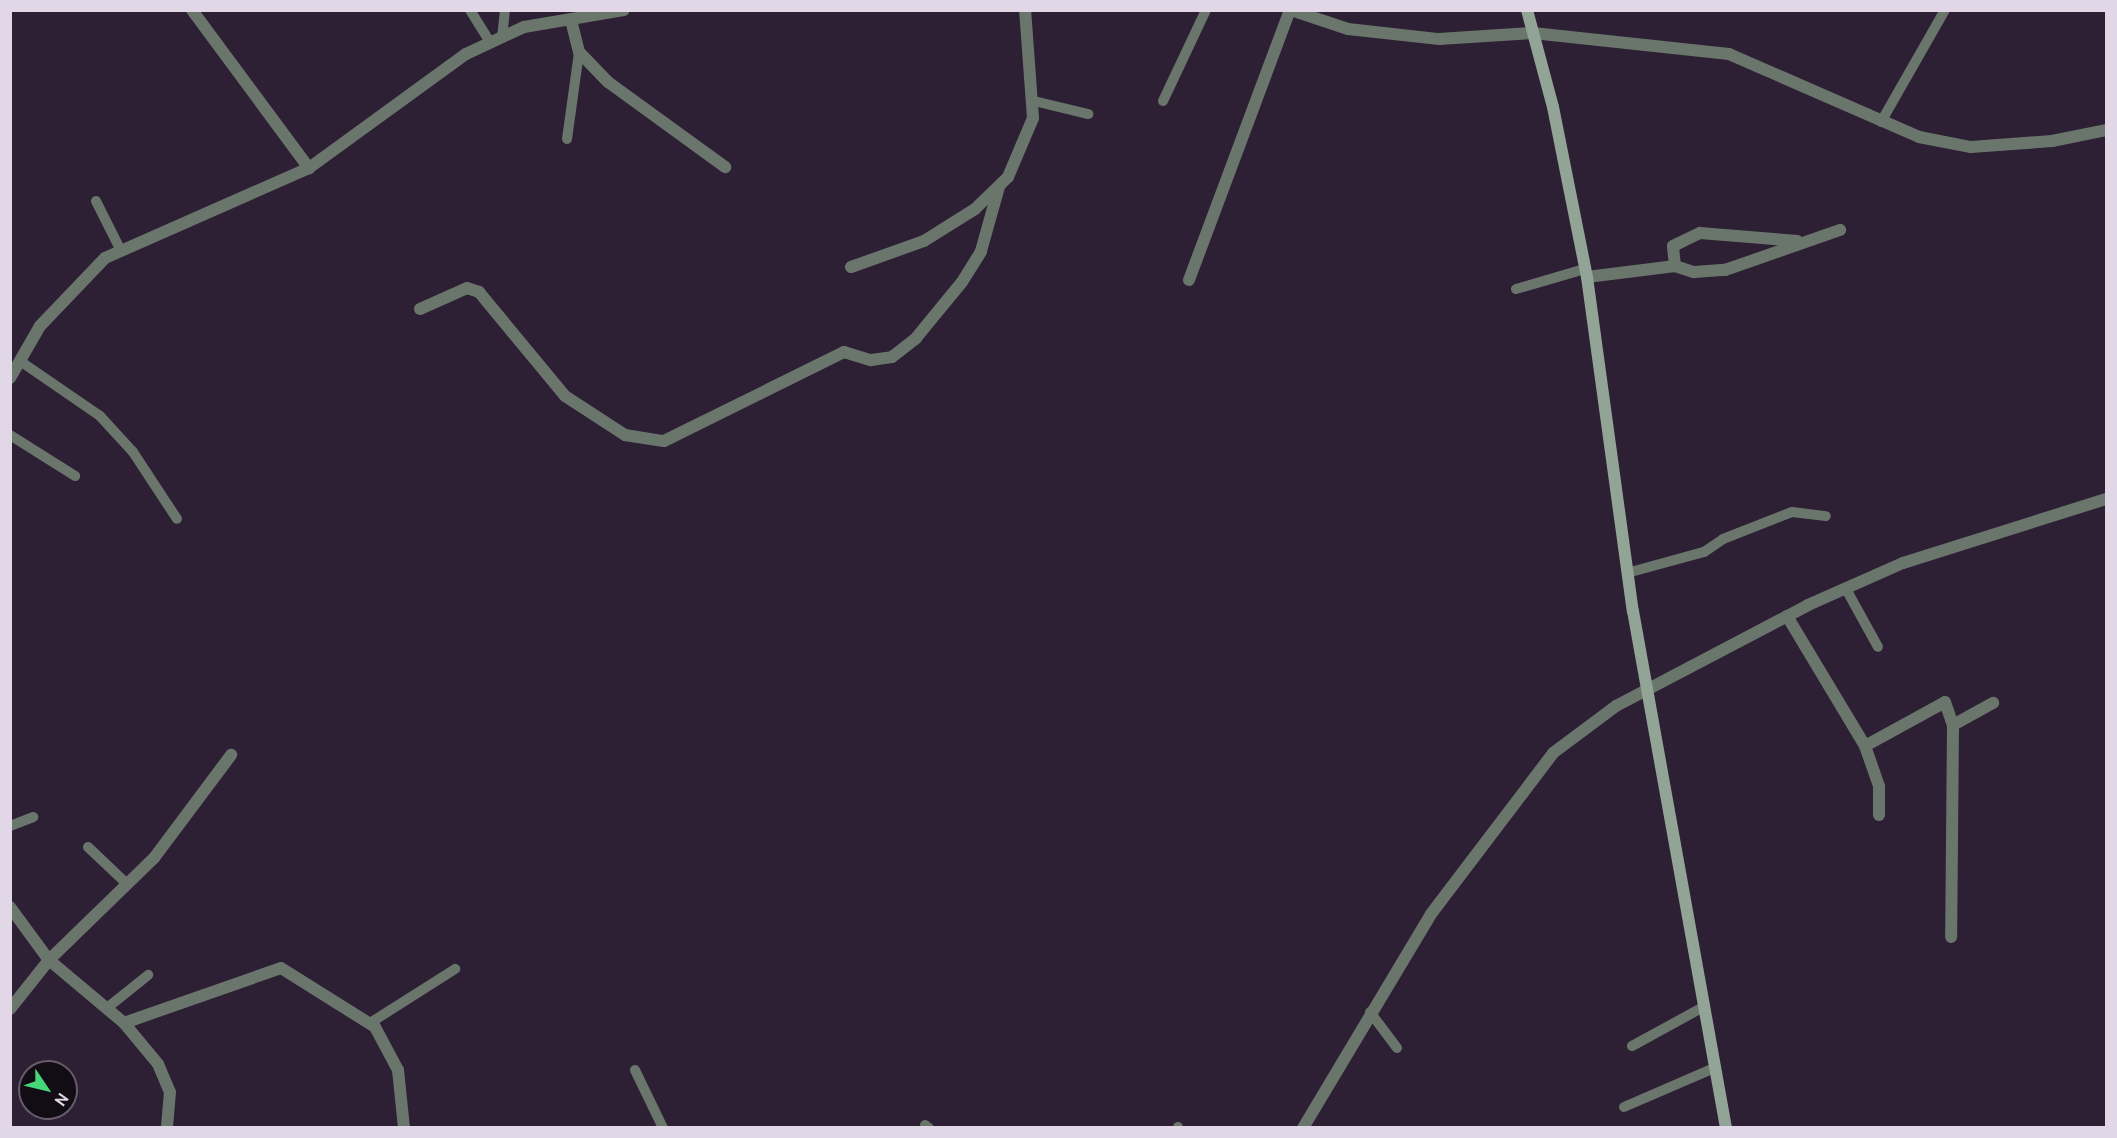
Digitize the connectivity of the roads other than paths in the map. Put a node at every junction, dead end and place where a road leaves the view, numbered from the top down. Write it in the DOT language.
graph roads {
  1 [pos="192,10"];
  2 [pos="470,10"];
  3 [pos="505,10"];
  4 [pos="624,10"];
  5 [pos="1025,10"];
  6 [pos="1206,10"];
  7 [pos="1290,10"];
  8 [pos="1527,10"];
  9 [pos="1945,10"];
  10 [pos="571,20"];
  11 [pos="1533,33"];
  12 [pos="496,40"];
  13 [pos="579,52"];
  14 [pos="1034,101"];
  15 [pos="1163,102"];
  16 [pos="1088,114"];
  17 [pos="1881,122"];
  18 [pos="2106,130"];
  19 [pos="567,139"];
  20 [pos="725,167"];
  21 [pos="309,168"];
  22 [pos="999,187"];
  23 [pos="96,201"];
  24 [pos="1840,230"];
  25 [pos="1802,242"];
  26 [pos="121,251"];
  27 [pos="1675,266"];
  28 [pos="851,267"];
  29 [pos="1586,273"];
  30 [pos="1189,280"];
  31 [pos="1516,289"];
  32 [pos="420,309"];
  33 [pos="20,361"];
  34 [pos="10,378"];
  35 [pos="10,435"];
  36 [pos="75,476"];
  37 [pos="2106,499"];
  38 [pos="1826,516"];
  39 [pos="177,519"];
  40 [pos="1627,573"];
  41 [pos="1846,589"];
  42 [pos="1787,616"];
  43 [pos="1878,647"];
  44 [pos="1648,691"];
  45 [pos="1994,703"];
  46 [pos="1953,725"];
  47 [pos="1865,746"];
  48 [pos="231,755"];
  49 [pos="1879,815"];
  50 [pos="33,817"];
  51 [pos="10,826"];
  52 [pos="88,847"];
  53 [pos="127,884"];
  54 [pos="10,907"];
  55 [pos="1951,938"];
  56 [pos="49,960"];
  57 [pos="454,969"];
  58 [pos="148,975"];
  59 [pos="1705,1006"];
  60 [pos="107,1008"];
  61 [pos="10,1009"];
  62 [pos="1370,1012"];
  63 [pos="124,1023"];
  64 [pos="370,1023"];
  65 [pos="1632,1046"];
  66 [pos="1397,1048"];
  67 [pos="1714,1068"];
  68 [pos="634,1070"];
  69 [pos="1624,1107"];
  70 [pos="167,1128"];
  71 [pos="404,1128"];
  72 [pos="663,1128"];
  73 [pos="1303,1128"];
  74 [pos="1726,1128"];
  1 -- 21 [label="street"];
  2 -- 12 [label="lane"];
  3 -- 12 [label="lane"];
  4 -- 10 [label="street"];
  5 -- 14 [label="street"];
  6 -- 15 [label="lane"];
  7 -- 11 [label="street"];
  7 -- 30 [label="street"];
  8 -- 11 [label="street"];
  9 -- 17 [label="lane"];
  10 -- 12 [label="street"];
  10 -- 13 [label="street"];
  11 -- 17 [label="street"];
  11 -- 29 [label="street"];
  12 -- 21 [label="street"];
  13 -- 19 [label="lane"];
  13 -- 20 [label="street"];
  14 -- 16 [label="lane"];
  14 -- 22 [label="street"];
  17 -- 18 [label="street"];
  21 -- 26 [label="street"];
  22 -- 28 [label="street"];
  22 -- 32 [label="street"];
  23 -- 26 [label="lane"];
  24 -- 25 [label="street"];
  25 -- 27 [label="street"];
  25 -- 27 [label="street"];
  26 -- 33 [label="street"];
  27 -- 29 [label="street"];
  29 -- 31 [label="lane"];
  29 -- 40 [label="street"];
  33 -- 34 [label="street"];
  33 -- 39 [label="lane"];
  35 -- 36 [label="lane"];
  37 -- 41 [label="street"];
  38 -- 40 [label="lane"];
  40 -- 44 [label="street"];
  41 -- 42 [label="street"];
  41 -- 43 [label="lane"];
  42 -- 44 [label="street"];
  42 -- 47 [label="street"];
  44 -- 59 [label="street"];
  44 -- 62 [label="street"];
  45 -- 46 [label="street"];
  46 -- 47 [label="street"];
  46 -- 55 [label="street"];
  47 -- 49 [label="street"];
  48 -- 53 [label="street"];
  50 -- 51 [label="lane"];
  52 -- 53 [label="lane"];
  53 -- 56 [label="street"];
  54 -- 56 [label="street"];
  56 -- 60 [label="street"];
  56 -- 61 [label="street"];
  57 -- 64 [label="lane"];
  58 -- 60 [label="lane"];
  59 -- 65 [label="lane"];
  59 -- 67 [label="street"];
  60 -- 63 [label="street"];
  62 -- 66 [label="lane"];
  62 -- 73 [label="street"];
  63 -- 64 [label="street"];
  63 -- 70 [label="street"];
  64 -- 71 [label="street"];
  67 -- 69 [label="lane"];
  67 -- 74 [label="street"];
  68 -- 72 [label="lane"];
}
